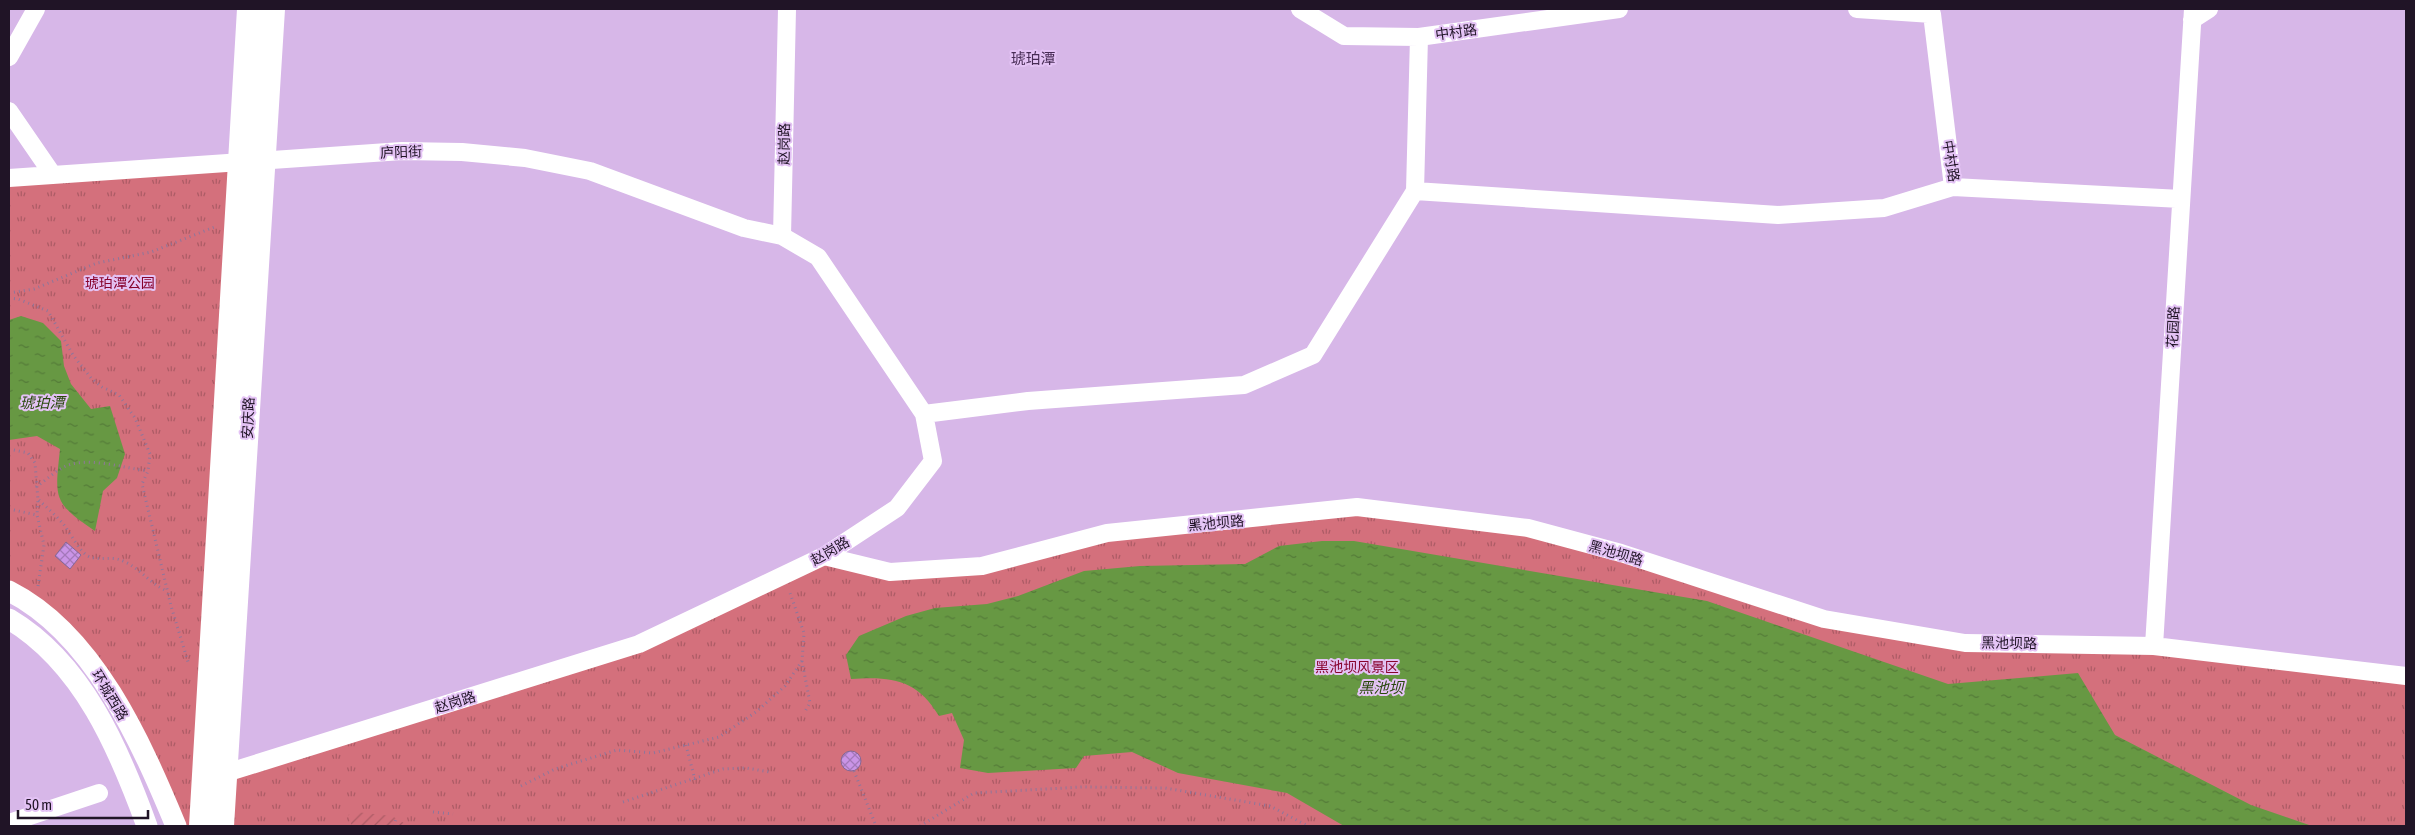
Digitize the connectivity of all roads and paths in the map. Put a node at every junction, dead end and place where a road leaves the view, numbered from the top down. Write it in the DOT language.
graph roads {
  1 [pos="36,9"];
  2 [pos="249,9"];
  3 [pos="273,9"];
  4 [pos="787,9"];
  5 [pos="1300,9"];
  6 [pos="1619,9"];
  7 [pos="1857,9"];
  8 [pos="2209,9"];
  9 [pos="2192,15"];
  10 [pos="1419,38"];
  11 [pos="9,57"];
  12 [pos="9,112"];
  13 [pos="263,161"];
  14 [pos="239,163"];
  15 [pos="54,175"];
  16 [pos="9,178"];
  17 [pos="1953,188"];
  18 [pos="1415,191"];
  19 [pos="2181,199"];
  20 [pos="236,218"];
  21 [pos="782,236"];
  22 [pos="9,293"];
  23 [pos="9,298"];
  24 [pos="924,414"];
  25 [pos="10,449"];
  26 [pos="148,471"];
  27 [pos="36,487"];
  28 [pos="38,500"];
  29 [pos="9,509"];
  30 [pos="37,515"];
  31 [pos="824,556"];
  32 [pos="783,575"];
  33 [pos="9,591"];
  34 [pos="167,591"];
  35 [pos="31,603"];
  36 [pos="9,619"];
  37 [pos="2154,646"];
  38 [pos="802,661"];
  39 [pos="191,668"];
  40 [pos="2406,676"];
  41 [pos="804,713"];
  42 [pos="686,745"];
  43 [pos="854,770"];
  44 [pos="770,772"];
  45 [pos="226,773"];
  46 [pos="695,780"];
  47 [pos="521,786"];
  48 [pos="99,794"];
  49 [pos="623,802"];
  50 [pos="433,812"];
  51 [pos="452,814"];
  52 [pos="396,819"];
  53 [pos="18,823"];
  54 [pos="147,826"];
  55 [pos="176,826"];
  56 [pos="201,826"];
  57 [pos="222,826"];
  58 [pos="394,826"];
  59 [pos="876,826"];
  60 [pos="920,826"];
  61 [pos="1308,826"];
  1 -- 11 [label="street"];
  2 -- 14 [label="main road, 安庆路"];
  3 -- 13 [label="main road, 安庆路"];
  4 -- 21 [label="street, 赵岗路"];
  5 -- 10 [label="street, 中村路"];
  6 -- 10 [label="street, 中村路"];
  7 -- 17 [label="street, 中村路"];
  8 -- 9 [label="street"];
  9 -- 19 [label="street, 花园路"];
  10 -- 18 [label="street"];
  12 -- 15 [label="street"];
  13 -- 14 [label="street, 庐阳街"];
  13 -- 21 [label="street, 庐阳街"];
  13 -- 45 [label="main road, 安庆路"];
  14 -- 15 [label="street, 庐阳街"];
  14 -- 20 [label="main road, 安庆路"];
  15 -- 16 [label="street, 庐阳街"];
  17 -- 18 [label="street"];
  17 -- 19 [label="street, 中村路"];
  18 -- 24 [label="street"];
  19 -- 37 [label="street, 花园路"];
  20 -- 22 [label="path"];
  20 -- 56 [label="main road, 安庆路"];
  21 -- 24 [label="street, 赵岗路"];
  23 -- 26 [label="path"];
  24 -- 31 [label="street, 赵岗路"];
  25 -- 27 [label="path"];
  26 -- 27 [label="path"];
  26 -- 34 [label="path"];
  27 -- 28 [label="path"];
  28 -- 30 [label="path"];
  28 -- 34 [label="path"];
  29 -- 30 [label="path"];
  30 -- 35 [label="path"];
  31 -- 32 [label="street, 赵岗路"];
  31 -- 37 [label="street, 黑池坝路"];
  32 -- 38 [label="path"];
  32 -- 45 [label="street, 赵岗路"];
  33 -- 35 [label="street, 环城西路"];
  34 -- 39 [label="path"];
  35 -- 55 [label="street, 环城西路"];
  36 -- 54 [label="street"];
  37 -- 40 [label="street, 黑池坝路"];
  38 -- 41 [label="path"];
  38 -- 42 [label="path"];
  42 -- 46 [label="path"];
  42 -- 47 [label="path"];
  43 -- 59 [label="path"];
  44 -- 46 [label="path"];
  45 -- 57 [label="main road, 安庆路"];
  46 -- 49 [label="path"];
  48 -- 53 [label="street"];
  50 -- 51 [label="path"];
  52 -- 58 [label="path"];
  60 -- 61 [label="path"];
}
